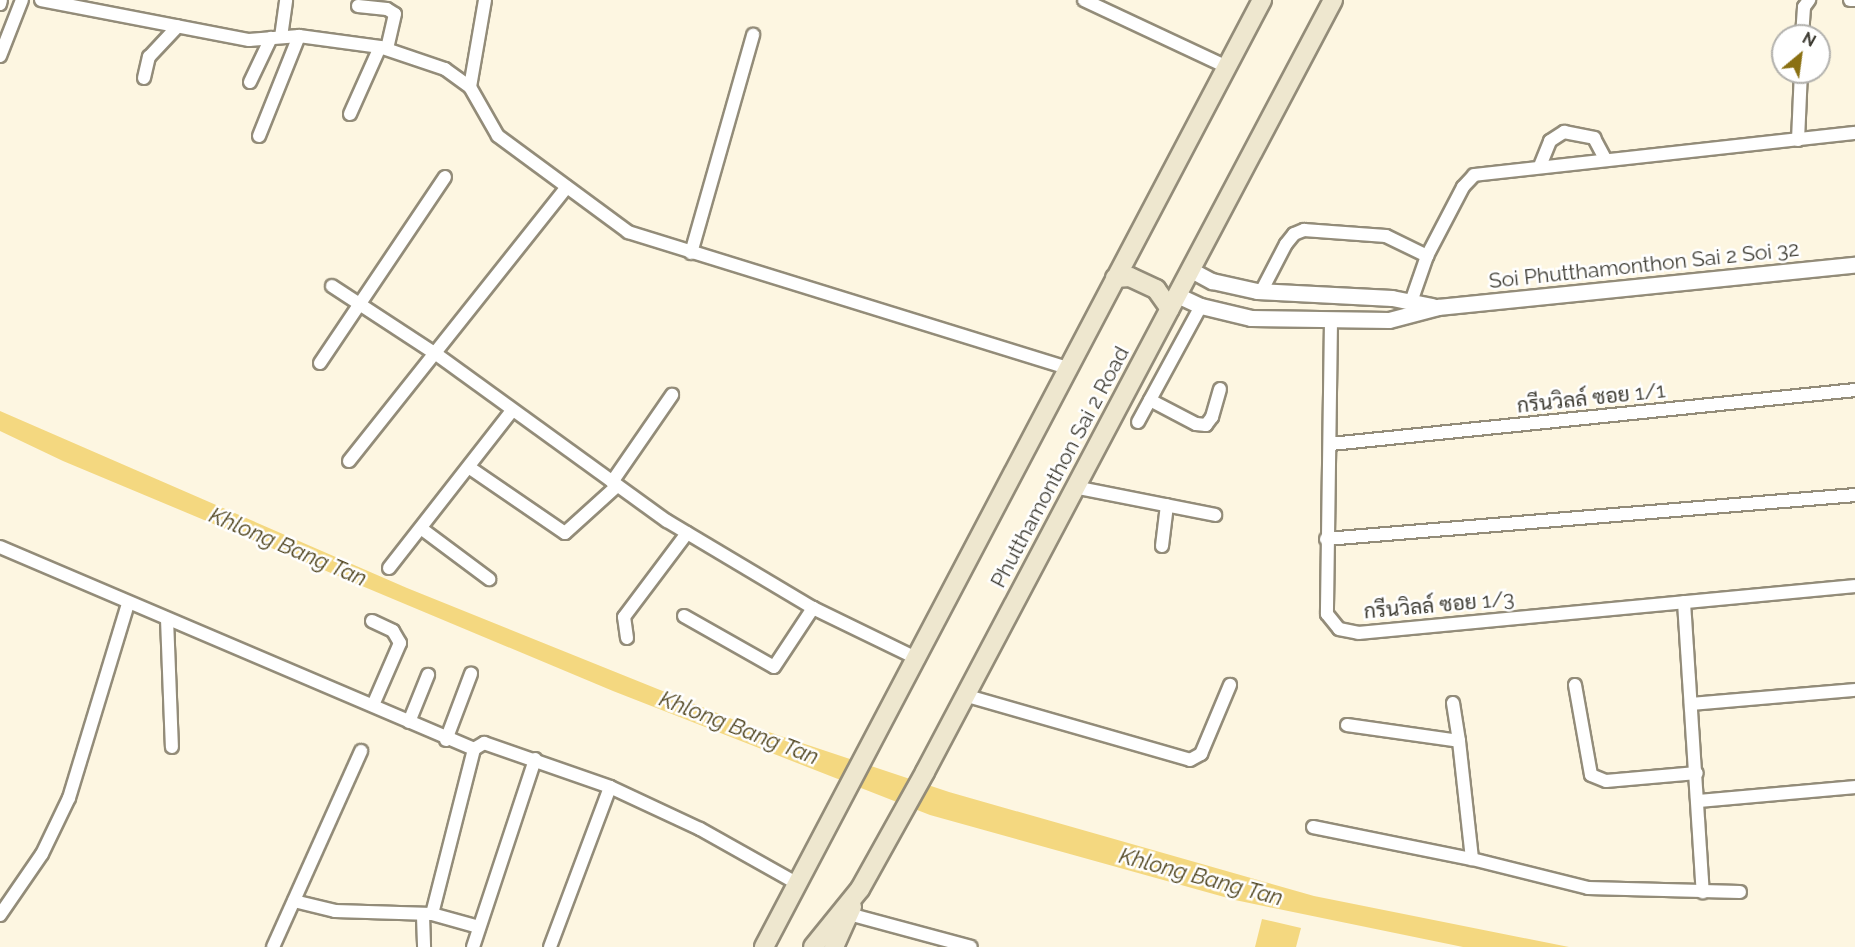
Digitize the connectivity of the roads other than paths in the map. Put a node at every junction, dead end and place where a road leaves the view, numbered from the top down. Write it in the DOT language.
graph roads {
  1 [pos="1,0"];
  2 [pos="22,0"];
  3 [pos="41,0"];
  4 [pos="286,0"];
  5 [pos="485,0"];
  6 [pos="1084,0"];
  7 [pos="1262,0"];
  8 [pos="1809,0"];
  9 [pos="1850,0"];
  10 [pos="1855,0"];
  11 [pos="57,1"];
  12 [pos="1332,1"];
  13 [pos="0,4"];
  14 [pos="358,6"];
  15 [pos="1803,24"];
  16 [pos="178,26"];
  17 [pos="753,35"];
  18 [pos="299,36"];
  19 [pos="276,37"];
  20 [pos="384,48"];
  21 [pos="0,56"];
  22 [pos="1226,66"];
  23 [pos="144,78"];
  24 [pos="250,81"];
  25 [pos="1800,84"];
  26 [pos="470,87"];
  27 [pos="350,114"];
  28 [pos="1855,133"];
  29 [pos="259,136"];
  30 [pos="1798,140"];
  31 [pos="1605,159"];
  32 [pos="1540,166"];
  33 [pos="445,177"];
  34 [pos="567,188"];
  35 [pos="691,253"];
  36 [pos="1427,256"];
  37 [pos="1855,265"];
  38 [pos="1191,270"];
  39 [pos="1115,278"];
  40 [pos="332,286"];
  41 [pos="1261,292"];
  42 [pos="1332,294"];
  43 [pos="1174,302"];
  44 [pos="1411,302"];
  45 [pos="360,304"];
  46 [pos="1201,306"];
  47 [pos="1438,307"];
  48 [pos="1331,321"];
  49 [pos="436,354"];
  50 [pos="320,363"];
  51 [pos="1067,368"];
  52 [pos="1220,389"];
  53 [pos="1855,390"];
  54 [pos="672,395"];
  55 [pos="1150,400"];
  56 [pos="511,412"];
  57 [pos="1138,422"];
  58 [pos="1331,444"];
  59 [pos="350,461"];
  60 [pos="470,468"];
  61 [pos="615,484"];
  62 [pos="1074,487"];
  63 [pos="1855,495"];
  64 [pos="1167,505"];
  65 [pos="1215,515"];
  66 [pos="422,529"];
  67 [pos="687,533"];
  68 [pos="1326,538"];
  69 [pos="1162,546"];
  70 [pos="0,547"];
  71 [pos="389,568"];
  72 [pos="489,579"];
  73 [pos="1855,586"];
  74 [pos="1684,602"];
  75 [pos="128,604"];
  76 [pos="813,608"];
  77 [pos="684,616"];
  78 [pos="168,619"];
  79 [pos="372,621"];
  80 [pos="627,638"];
  81 [pos="918,659"];
  82 [pos="471,674"];
  83 [pos="428,675"];
  84 [pos="1230,684"];
  85 [pos="1575,685"];
  86 [pos="1855,690"];
  87 [pos="964,695"];
  88 [pos="1454,703"];
  89 [pos="1691,704"];
  90 [pos="373,705"];
  91 [pos="409,722"];
  92 [pos="1347,725"];
  93 [pos="446,740"];
  94 [pos="1459,741"];
  95 [pos="172,747"];
  96 [pos="474,749"];
  97 [pos="361,751"];
  98 [pos="535,759"];
  99 [pos="1698,773"];
  100 [pos="610,787"];
  101 [pos="1855,787"];
  102 [pos="1699,801"];
  103 [pos="1313,827"];
  104 [pos="1472,859"];
  105 [pos="798,884"];
  106 [pos="860,889"];
  107 [pos="1703,892"];
  108 [pos="1740,892"];
  109 [pos="294,901"];
  110 [pos="849,914"];
  111 [pos="0,915"];
  112 [pos="427,915"];
  113 [pos="479,927"];
  114 [pos="273,947"];
  115 [pos="424,947"];
  116 [pos="473,947"];
  117 [pos="550,947"];
  118 [pos="764,947"];
  119 [pos="813,947"];
  120 [pos="834,947"];
  121 [pos="971,947"];
  1 -- 13 [label="street"];
  2 -- 21 [label="street"];
  3 -- 11 [label="street"];
  4 -- 19 [label="street"];
  5 -- 26 [label="street"];
  6 -- 22 [label="street"];
  7 -- 22 [label="main road, Phutthamonthon Sai 2 Road"];
  8 -- 15 [label="street"];
  9 -- 10 [label="street"];
  11 -- 16 [label="street"];
  12 -- 38 [label="main road, Phutthamonthon Sai 2 Road"];
  14 -- 20 [label="street"];
  16 -- 19 [label="street"];
  16 -- 23 [label="street"];
  17 -- 35 [label="street"];
  18 -- 19 [label="street"];
  18 -- 20 [label="street"];
  18 -- 29 [label="street"];
  19 -- 24 [label="street"];
  20 -- 26 [label="street"];
  20 -- 27 [label="street"];
  22 -- 39 [label="main road, Phutthamonthon Sai 2 Road"];
  25 -- 30 [label="street"];
  26 -- 34 [label="street"];
  28 -- 30 [label="street"];
  30 -- 31 [label="street"];
  31 -- 32 [label="street"];
  31 -- 32 [label="street"];
  32 -- 36 [label="street"];
  33 -- 45 [label="street"];
  34 -- 35 [label="street"];
  34 -- 49 [label="street"];
  35 -- 51 [label="street"];
  36 -- 41 [label="street"];
  36 -- 44 [label="street"];
  37 -- 47 [label="street, Soi Phutthamonthon Sai 2 Soi 32"];
  38 -- 41 [label="street, Soi Phutthamonthon Sai 2 Soi 32"];
  38 -- 43 [label="main road, Phutthamonthon Sai 2 Road"];
  39 -- 43 [label="main road"];
  39 -- 51 [label="main road, Phutthamonthon Sai 2 Road"];
  40 -- 45 [label="street"];
  41 -- 42 [label="street, Soi Phutthamonthon Sai 2 Soi 32"];
  42 -- 44 [label="street, Soi Phutthamonthon Sai 2 Soi 32"];
  42 -- 48 [label="street"];
  43 -- 46 [label="street, Soi Phutthamonthon Sai 2 Soi 32"];
  43 -- 62 [label="main road, Phutthamonthon Sai 2 Road"];
  44 -- 47 [label="street, Soi Phutthamonthon Sai 2 Soi 32"];
  45 -- 49 [label="street"];
  45 -- 50 [label="street"];
  46 -- 48 [label="street, Soi Phutthamonthon Sai 2 Soi 32"];
  46 -- 55 [label="street"];
  47 -- 48 [label="street, Soi Phutthamonthon Sai 2 Soi 32"];
  48 -- 58 [label="street, กรีนวิลล์ ซอย 1/3"];
  49 -- 56 [label="street"];
  49 -- 59 [label="street"];
  51 -- 81 [label="main road, Phutthamonthon Sai 2 Road"];
  52 -- 55 [label="street"];
  53 -- 58 [label="street, กรีนวิลล์ ซอย 1/1"];
  54 -- 61 [label="street"];
  55 -- 57 [label="street"];
  56 -- 60 [label="street"];
  56 -- 61 [label="street"];
  58 -- 68 [label="street, กรีนวิลล์ ซอย 1/3"];
  60 -- 61 [label="street"];
  60 -- 66 [label="street"];
  61 -- 67 [label="street"];
  62 -- 64 [label="street"];
  62 -- 87 [label="main road, Phutthamonthon Sai 2 Road"];
  63 -- 68 [label="street"];
  64 -- 65 [label="street"];
  64 -- 69 [label="street"];
  66 -- 71 [label="street"];
  66 -- 72 [label="street"];
  67 -- 76 [label="street"];
  67 -- 80 [label="street"];
  68 -- 74 [label="street, กรีนวิลล์ ซอย 1/3"];
  70 -- 75 [label="street"];
  73 -- 74 [label="street, กรีนวิลล์ ซอย 1/3"];
  74 -- 89 [label="street"];
  75 -- 78 [label="street"];
  75 -- 111 [label="street"];
  76 -- 77 [label="street"];
  76 -- 81 [label="street"];
  78 -- 90 [label="street"];
  78 -- 95 [label="street"];
  79 -- 90 [label="street"];
  81 -- 105 [label="main road, Phutthamonthon Sai 2 Road"];
  82 -- 93 [label="street"];
  83 -- 91 [label="street"];
  84 -- 87 [label="street"];
  85 -- 99 [label="street"];
  86 -- 89 [label="street"];
  87 -- 106 [label="main road, Phutthamonthon Sai 2 Road"];
  88 -- 94 [label="street"];
  89 -- 99 [label="street"];
  90 -- 91 [label="street"];
  91 -- 93 [label="street"];
  92 -- 94 [label="street"];
  93 -- 96 [label="street"];
  94 -- 104 [label="street"];
  96 -- 98 [label="street"];
  96 -- 112 [label="street"];
  97 -- 109 [label="street"];
  98 -- 100 [label="street"];
  98 -- 113 [label="street"];
  99 -- 102 [label="street"];
  100 -- 105 [label="street"];
  100 -- 117 [label="street"];
  101 -- 102 [label="street"];
  102 -- 107 [label="street"];
  103 -- 104 [label="street"];
  104 -- 107 [label="street"];
  105 -- 118 [label="main road, Phutthamonthon Sai 2 Road"];
  106 -- 110 [label="main road"];
  106 -- 119 [label="main road, Phutthamonthon Sai 2 Road"];
  107 -- 108 [label="street"];
  109 -- 112 [label="street"];
  109 -- 114 [label="street"];
  110 -- 120 [label="main road"];
  110 -- 121 [label="street"];
  112 -- 113 [label="street"];
  112 -- 115 [label="street"];
  113 -- 116 [label="street"];
}
